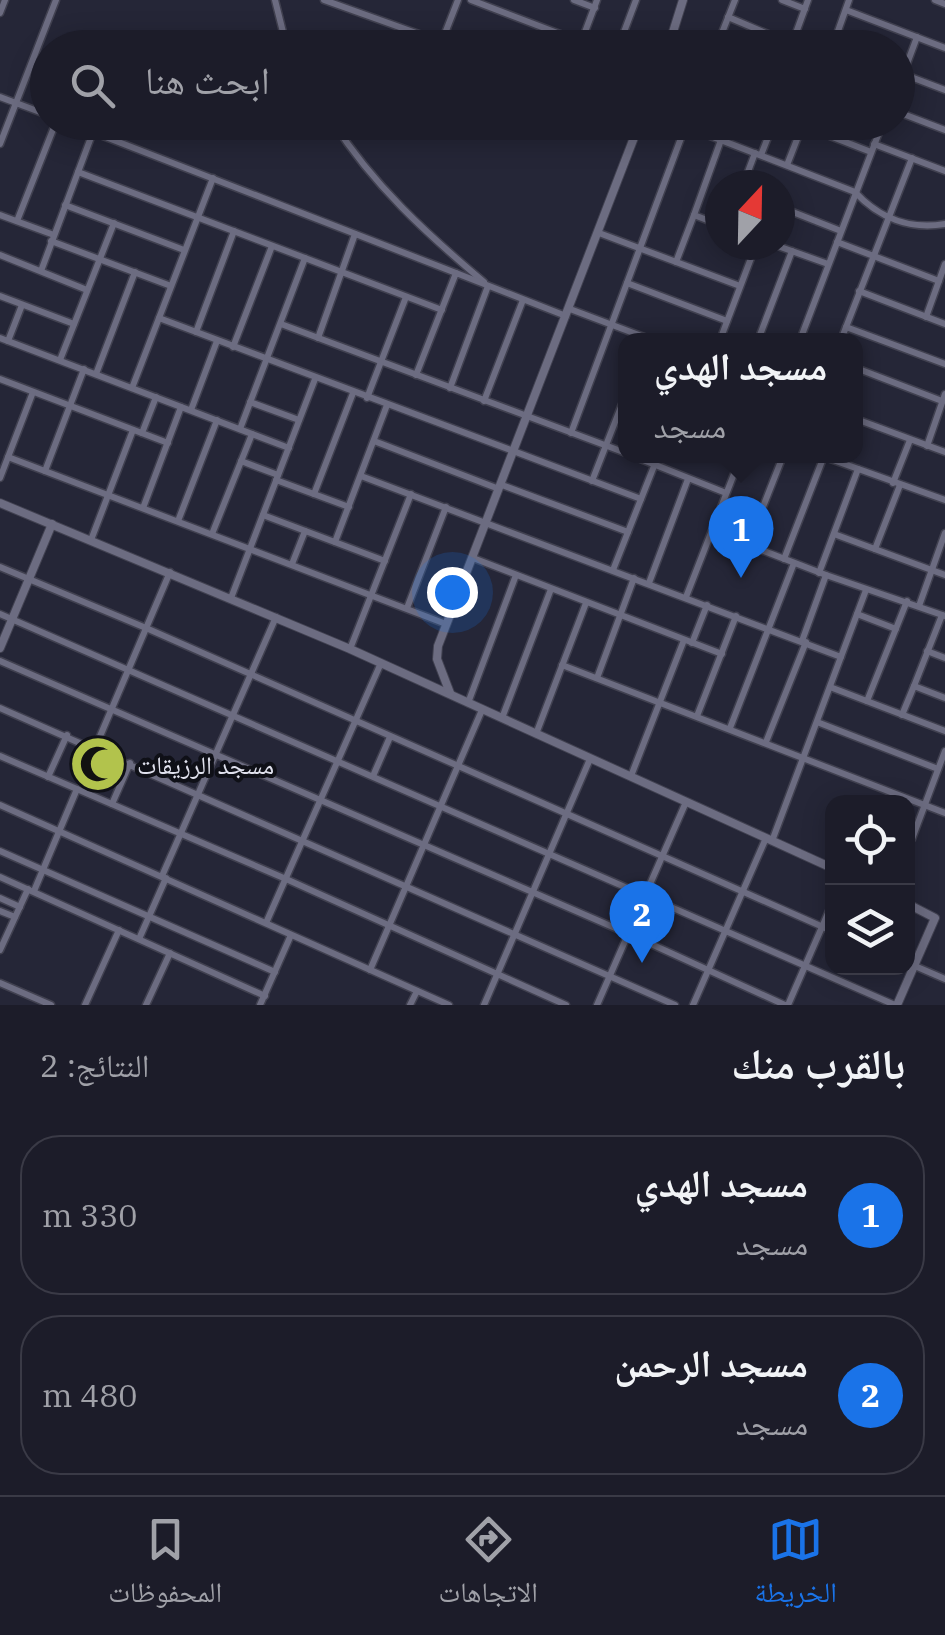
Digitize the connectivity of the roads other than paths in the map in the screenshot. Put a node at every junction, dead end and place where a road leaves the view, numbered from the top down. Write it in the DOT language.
graph roads {
  1 [pos="5,0"];
  2 [pos="56,0"];
  3 [pos="275,0"];
  4 [pos="324,0"];
  5 [pos="458,0"];
  6 [pos="471,0"];
  7 [pos="574,0"];
  8 [pos="636,0"];
  9 [pos="670,0"];
  10 [pos="735,0"];
  11 [pos="782,0"];
  12 [pos="808,0"];
  13 [pos="850,0"];
  14 [pos="935,0"];
  15 [pos="682,2"];
  16 [pos="596,4"];
  17 [pos="945,4"];
  18 [pos="804,9"];
  19 [pos="846,10"];
  20 [pos="0,13"];
  21 [pos="728,17"];
  22 [pos="44,30"];
  23 [pos="283,30"];
  24 [pos="408,30"];
  25 [pos="447,30"];
  26 [pos="544,30"];
  27 [pos="586,30"];
  28 [pos="625,30"];
  29 [pos="673,30"];
  30 [pos="723,30"];
  31 [pos="758,30"];
  32 [pos="799,30"];
  33 [pos="839,30"];
  34 [pos="899,30"];
  35 [pos="917,37"];
  36 [pos="915,42"];
  37 [pos="945,48"];
  38 [pos="30,66"];
  39 [pos="915,79"];
  40 [pos="945,90"];
  41 [pos="0,97"];
  42 [pos="16,102"];
  43 [pos="30,108"];
  44 [pos="915,119"];
  45 [pos="945,130"];
  46 [pos="49,140"];
  47 [pos="90,140"];
  48 [pos="114,140"];
  49 [pos="344,140"];
  50 [pos="633,140"];
  51 [pos="680,140"];
  52 [pos="722,140"];
  53 [pos="765,140"];
  54 [pos="795,140"];
  55 [pos="849,140"];
  56 [pos="876,140"];
  57 [pos="0,144"];
  58 [pos="873,148"];
  59 [pos="758,154"];
  60 [pos="912,158"];
  61 [pos="787,165"];
  62 [pos="750,170"];
  63 [pos="945,171"];
  64 [pos="78,172"];
  65 [pos="212,178"];
  66 [pos="855,192"];
  67 [pos="66,205"];
  68 [pos="795,213"];
  69 [pos="694,215"];
  70 [pos="0,216"];
  71 [pos="197,217"];
  72 [pos="889,218"];
  73 [pos="705,219"];
  74 [pos="17,222"];
  75 [pos="114,223"];
  76 [pos="945,224"];
  77 [pos="842,230"];
  78 [pos="234,231"];
  79 [pos="598,233"];
  80 [pos="355,234"];
  81 [pos="53,238"];
  82 [pos="837,242"];
  83 [pos="272,246"];
  84 [pos="639,248"];
  85 [pos="184,250"];
  86 [pos="795,252"];
  87 [pos="0,256"];
  88 [pos="874,256"];
  89 [pos="100,258"];
  90 [pos="305,258"];
  91 [pos="750,260"];
  92 [pos="789,260"];
  93 [pos="676,262"];
  94 [pos="828,264"];
  95 [pos="945,264"];
  96 [pos="40,271"];
  97 [pos="136,272"];
  98 [pos="341,272"];
  99 [pos="456,273"];
  100 [pos="939,281"];
  101 [pos="627,283"];
  102 [pos="172,286"];
  103 [pos="488,286"];
  104 [pos="740,286"];
  105 [pos="87,290"];
  106 [pos="860,291"];
  107 [pos="0,296"];
  108 [pos="406,297"];
  109 [pos="523,300"];
  110 [pos="22,304"];
  111 [pos="442,310"];
  112 [pos="568,312"];
  113 [pos="926,317"];
  114 [pos="159,318"];
  115 [pos="728,321"];
  116 [pos="74,324"];
  117 [pos="281,324"];
  118 [pos="945,324"];
  119 [pos="611,325"];
  120 [pos="846,327"];
  121 [pos="196,332"];
  122 [pos="631,333"];
  123 [pos="723,333"];
  124 [pos="761,333"];
  125 [pos="803,333"];
  126 [pos="844,333"];
  127 [pos="862,333"];
  128 [pos="863,333"];
  129 [pos="318,338"];
  130 [pos="4,339"];
  131 [pos="218,341"];
  132 [pos="233,347"];
  133 [pos="60,360"];
  134 [pos="266,360"];
  135 [pos="380,362"];
  136 [pos="945,364"];
  137 [pos="84,369"];
  138 [pos="863,370"];
  139 [pos="96,374"];
  140 [pos="416,375"];
  141 [pos="0,379"];
  142 [pos="315,379"];
  143 [pos="132,388"];
  144 [pos="450,388"];
  145 [pos="33,392"];
  146 [pos="353,393"];
  147 [pos="156,397"];
  148 [pos="367,398"];
  149 [pos="944,398"];
  150 [pos="484,401"];
  151 [pos="250,402"];
  152 [pos="70,406"];
  153 [pos="387,406"];
  154 [pos="181,407"];
  155 [pos="190,410"];
  156 [pos="528,416"];
  157 [pos="217,420"];
  158 [pos="299,420"];
  159 [pos="863,422"];
  160 [pos="618,423"];
  161 [pos="240,429"];
  162 [pos="138,432"];
  163 [pos="571,433"];
  164 [pos="252,434"];
  165 [pos="910,440"];
  166 [pos="374,441"];
  167 [pos="168,443"];
  168 [pos="606,445"];
  169 [pos="927,446"];
  170 [pos="289,448"];
  171 [pos="618,450"];
  172 [pos="514,452"];
  173 [pos="945,452"];
  174 [pos="8,457"];
  175 [pos="241,461"];
  176 [pos="656,463"];
  177 [pos="662,463"];
  178 [pos="738,463"];
  179 [pos="780,463"];
  180 [pos="820,463"];
  181 [pos="842,463"];
  182 [pos="858,469"];
  183 [pos="45,471"];
  184 [pos="361,476"];
  185 [pos="0,478"];
  186 [pos="277,478"];
  187 [pos="688,479"];
  188 [pos="592,481"];
  189 [pos="897,484"];
  190 [pos="501,488"];
  191 [pos="726,493"];
  192 [pos="108,494"];
  193 [pos="314,494"];
  194 [pos="410,494"];
  195 [pos="641,499"];
  196 [pos="945,500"];
  197 [pos="0,503"];
  198 [pos="349,507"];
  199 [pos="143,508"];
  200 [pos="446,508"];
  201 [pos="263,515"];
  202 [pos="178,521"];
  203 [pos="487,523"];
  204 [pos="52,524"];
  205 [pos="305,531"];
  206 [pos="712,531"];
  207 [pos="628,532"];
  208 [pos="212,534"];
  209 [pos="834,534"];
  210 [pos="945,534"];
  211 [pos="91,540"];
  212 [pos="335,542"];
  213 [pos="748,545"];
  214 [pos="250,548"];
  215 [pos="875,549"];
  216 [pos="473,558"];
  217 [pos="784,559"];
  218 [pos="384,561"];
  219 [pos="794,563"];
  220 [pos="292,564"];
  221 [pos="0,567"];
  222 [pos="613,570"];
  223 [pos="932,570"];
  224 [pos="170,572"];
  225 [pos="822,574"];
  226 [pos="516,575"];
  227 [pos="945,576"];
  228 [pos="30,578"];
  229 [pos="634,578"];
  230 [pos="649,583"];
  231 [pos="551,589"];
  232 [pos="866,590"];
  233 [pos="371,595"];
  234 [pos="686,597"];
  235 [pos="232,598"];
  236 [pos="907,601"];
  237 [pos="586,603"];
  238 [pos="706,605"];
  239 [pos="919,606"];
  240 [pos="407,608"];
  241 [pos="0,614"];
  242 [pos="857,614"];
  243 [pos="620,616"];
  244 [pos="736,616"];
  245 [pos="943,616"];
  246 [pos="276,617"];
  247 [pos="12,619"];
  248 [pos="446,624"];
  249 [pos="146,628"];
  250 [pos="770,628"];
  251 [pos="896,629"];
  252 [pos="688,642"];
  253 [pos="804,642"];
  254 [pos="0,648"];
  255 [pos="350,649"];
  256 [pos="928,651"];
  257 [pos="722,654"];
  258 [pos="841,656"];
  259 [pos="945,658"];
  260 [pos="0,661"];
  261 [pos="380,663"];
  262 [pos="562,665"];
  263 [pos="129,669"];
  264 [pos="251,674"];
  265 [pos="597,678"];
  266 [pos="914,686"];
  267 [pos="830,687"];
  268 [pos="450,694"];
  269 [pos="945,698"];
  270 [pos="866,701"];
  271 [pos="660,702"];
  272 [pos="468,703"];
  273 [pos="0,708"];
  274 [pos="112,708"];
  275 [pos="482,710"];
  276 [pos="234,714"];
  277 [pos="902,715"];
  278 [pos="698,716"];
  279 [pos="502,718"];
  280 [pos="355,722"];
  281 [pos="817,722"];
  282 [pos="730,728"];
  283 [pos="945,731"];
  284 [pos="536,734"];
  285 [pos="67,735"];
  286 [pos="390,737"];
  287 [pos="766,742"];
  288 [pos="95,748"];
  289 [pos="945,751"];
  290 [pos="216,754"];
  291 [pos="0,756"];
  292 [pos="804,757"];
  293 [pos="590,759"];
  294 [pos="338,761"];
  295 [pos="130,763"];
  296 [pos="458,767"];
  297 [pos="938,769"];
  298 [pos="48,776"];
  299 [pos="373,776"];
  300 [pos="630,776"];
  301 [pos="77,790"];
  302 [pos="198,796"];
  303 [pos="320,800"];
  304 [pos="686,802"];
  305 [pos="112,804"];
  306 [pos="0,805"];
  307 [pos="924,805"];
  308 [pos="441,806"];
  309 [pos="945,812"];
  310 [pos="567,814"];
  311 [pos="915,830"];
  312 [pos="58,831"];
  313 [pos="181,834"];
  314 [pos="769,840"];
  315 [pos="302,841"];
  316 [pos="424,847"];
  317 [pos="0,851"];
  318 [pos="551,854"];
  319 [pos="662,856"];
  320 [pos="825,865"];
  321 [pos="42,869"];
  322 [pos="0,877"];
  323 [pos="164,877"];
  324 [pos="286,879"];
  325 [pos="406,887"];
  326 [pos="31,890"];
  327 [pos="742,891"];
  328 [pos="533,895"];
  329 [pos="645,895"];
  330 [pos="0,898"];
  331 [pos="20,906"];
  332 [pos="915,908"];
  333 [pos="0,910"];
  334 [pos="149,916"];
  335 [pos="16,917"];
  336 [pos="935,918"];
  337 [pos="825,920"];
  338 [pos="945,923"];
  339 [pos="0,924"];
  340 [pos="266,924"];
  341 [pos="389,925"];
  342 [pos="822,927"];
  343 [pos="10,928"];
  344 [pos="825,928"];
  345 [pos="118,930"];
  346 [pos="725,930"];
  347 [pos="629,934"];
  348 [pos="291,935"];
  349 [pos="515,935"];
  350 [pos="2,939"];
  351 [pos="140,939"];
  352 [pos="0,950"];
  353 [pos="170,953"];
  354 [pos="915,957"];
  355 [pos="805,966"];
  356 [pos="915,967"];
  357 [pos="708,969"];
  358 [pos="370,970"];
  359 [pos="275,972"];
  360 [pos="497,974"];
  361 [pos="907,975"];
  362 [pos="609,977"];
  363 [pos="945,979"];
  364 [pos="0,983"];
  365 [pos="416,991"];
  366 [pos="264,996"];
  367 [pos="51,1005"];
  368 [pos="85,1005"];
  369 [pos="146,1005"];
  370 [pos="260,1005"];
  371 [pos="410,1005"];
  372 [pos="448,1005"];
  373 [pos="484,1005"];
  374 [pos="566,1005"];
  375 [pos="597,1005"];
  376 [pos="675,1005"];
  377 [pos="693,1005"];
  378 [pos="786,1005"];
  379 [pos="896,1005"];
  1 -- 20 [label="street"];
  2 -- 22 [label="street"];
  3 -- 23 [label="street"];
  4 -- 24 [label="street"];
  5 -- 25 [label="street"];
  6 -- 26 [label="street"];
  7 -- 16 [label="street"];
  8 -- 28 [label="street"];
  9 -- 15 [label="street"];
  10 -- 21 [label="street"];
  11 -- 18 [label="street"];
  12 -- 18 [label="street"];
  13 -- 19 [label="street"];
  14 -- 17 [label="street"];
  15 -- 29 [label="street"];
  16 -- 27 [label="street"];
  18 -- 32 [label="street"];
  19 -- 33 [label="street"];
  19 -- 34 [label="street"];
  21 -- 30 [label="street"];
  21 -- 31 [label="street"];
  35 -- 36 [label="street"];
  35 -- 37 [label="street"];
  38 -- 42 [label="street"];
  39 -- 40 [label="street"];
  41 -- 42 [label="street"];
  42 -- 43 [label="street"];
  42 -- 57 [label="street"];
  44 -- 45 [label="street"];
  46 -- 74 [label="street"];
  47 -- 64 [label="street"];
  48 -- 65 [label="street"];
  49 -- 103 [label="street"];
  50 -- 79 [label="street"];
  51 -- 84 [label="street"];
  52 -- 59 [label="street"];
  52 -- 69 [label="street"];
  53 -- 59 [label="street"];
  54 -- 61 [label="street"];
  55 -- 58 [label="street"];
  56 -- 58 [label="street"];
  58 -- 60 [label="street"];
  58 -- 66 [label="street"];
  59 -- 61 [label="street"];
  59 -- 62 [label="street"];
  60 -- 63 [label="street"];
  60 -- 72 [label="street"];
  61 -- 66 [label="street"];
  64 -- 67 [label="street"];
  64 -- 71 [label="street"];
  65 -- 71 [label="street"];
  65 -- 80 [label="street"];
  66 -- 72 [label="street"];
  66 -- 77 [label="street"];
  67 -- 75 [label="street"];
  67 -- 81 [label="street"];
  68 -- 77 [label="street"];
  69 -- 73 [label="street"];
  69 -- 93 [label="street"];
  70 -- 74 [label="street"];
  71 -- 78 [label="street"];
  71 -- 85 [label="street"];
  72 -- 76 [label="street"];
  72 -- 88 [label="street"];
  74 -- 81 [label="street"];
  75 -- 85 [label="street"];
  75 -- 89 [label="street"];
  77 -- 82 [label="street"];
  78 -- 83 [label="street"];
  78 -- 121 [label="street"];
  79 -- 84 [label="street"];
  79 -- 112 [label="street"];
  80 -- 98 [label="street"];
  80 -- 99 [label="street"];
  81 -- 89 [label="street"];
  81 -- 96 [label="street"];
  82 -- 88 [label="street"];
  82 -- 94 [label="street"];
  83 -- 90 [label="street"];
  83 -- 132 [label="street"];
  84 -- 93 [label="street"];
  84 -- 101 [label="street"];
  85 -- 102 [label="street"];
  86 -- 94 [label="street"];
  87 -- 96 [label="street"];
  88 -- 100 [label="street"];
  88 -- 106 [label="street"];
  89 -- 97 [label="street"];
  89 -- 105 [label="street"];
  90 -- 98 [label="street"];
  90 -- 117 [label="street"];
  91 -- 104 [label="street"];
  92 -- 124 [label="street"];
  93 -- 104 [label="street"];
  94 -- 125 [label="street"];
  95 -- 100 [label="street"];
  96 -- 105 [label="street"];
  97 -- 102 [label="street"];
  97 -- 139 [label="street"];
  98 -- 108 [label="street"];
  98 -- 129 [label="street"];
  99 -- 103 [label="street"];
  99 -- 111 [label="street"];
  100 -- 113 [label="street"];
  101 -- 115 [label="street"];
  101 -- 119 [label="street"];
  102 -- 114 [label="street"];
  103 -- 109 [label="street"];
  103 -- 144 [label="street"];
  104 -- 115 [label="street"];
  105 -- 116 [label="street"];
  106 -- 113 [label="street"];
  106 -- 120 [label="street"];
  107 -- 110 [label="street"];
  108 -- 111 [label="street"];
  108 -- 135 [label="street"];
  109 -- 112 [label="street"];
  109 -- 150 [label="street"];
  110 -- 116 [label="street"];
  110 -- 130 [label="street"];
  111 -- 140 [label="street"];
  112 -- 119 [label="street"];
  112 -- 156 [label="street"];
  113 -- 118 [label="street"];
  114 -- 121 [label="street"];
  114 -- 143 [label="street"];
  115 -- 123 [label="street"];
  116 -- 133 [label="street"];
  117 -- 129 [label="street"];
  117 -- 134 [label="street"];
  119 -- 122 [label="street"];
  119 -- 163 [label="street"];
  120 -- 126 [label="street"];
  120 -- 127 [label="street"];
  121 -- 131 [label="street"];
  128 -- 136 [label="street"];
  129 -- 135 [label="street"];
  130 -- 133 [label="street"];
  131 -- 132 [label="street"];
  131 -- 155 [label="street"];
  132 -- 134 [label="street"];
  133 -- 137 [label="street"];
  134 -- 142 [label="street"];
  134 -- 151 [label="street"];
  135 -- 140 [label="street"];
  135 -- 148 [label="street"];
  137 -- 139 [label="street"];
  137 -- 152 [label="street"];
  138 -- 149 [label="street"];
  139 -- 143 [label="street"];
  140 -- 144 [label="street"];
  141 -- 145 [label="street"];
  142 -- 146 [label="street"];
  142 -- 158 [label="street"];
  143 -- 147 [label="street"];
  144 -- 150 [label="street"];
  145 -- 152 [label="street"];
  145 -- 174 [label="street"];
  146 -- 148 [label="street"];
  146 -- 193 [label="street"];
  147 -- 154 [label="street"];
  147 -- 162 [label="street"];
  148 -- 153 [label="street"];
  149 -- 169 [label="street"];
  150 -- 156 [label="street"];
  151 -- 158 [label="street"];
  151 -- 161 [label="street"];
  152 -- 162 [label="street"];
  152 -- 183 [label="street"];
  153 -- 166 [label="street"];
  153 -- 172 [label="street"];
  154 -- 155 [label="street"];
  154 -- 167 [label="street"];
  155 -- 157 [label="street"];
  156 -- 163 [label="street"];
  156 -- 172 [label="street"];
  157 -- 161 [label="street"];
  157 -- 202 [label="street"];
  158 -- 170 [label="street"];
  159 -- 165 [label="street"];
  160 -- 168 [label="street"];
  161 -- 164 [label="street"];
  162 -- 167 [label="street"];
  162 -- 192 [label="street"];
  163 -- 168 [label="street"];
  164 -- 170 [label="street"];
  164 -- 175 [label="street"];
  165 -- 169 [label="street"];
  165 -- 189 [label="street"];
  166 -- 184 [label="street"];
  166 -- 190 [label="street"];
  167 -- 199 [label="street"];
  168 -- 171 [label="street"];
  168 -- 188 [label="street"];
  169 -- 173 [label="street"];
  170 -- 186 [label="street"];
  172 -- 188 [label="street"];
  172 -- 190 [label="street"];
  174 -- 183 [label="street"];
  174 -- 185 [label="street"];
  175 -- 186 [label="street"];
  175 -- 208 [label="street"];
  176 -- 195 [label="street"];
  177 -- 187 [label="street"];
  178 -- 191 [label="street"];
  179 -- 213 [label="street"];
  180 -- 217 [label="street"];
  181 -- 182 [label="street"];
  182 -- 189 [label="street"];
  182 -- 209 [label="street"];
  183 -- 192 [label="street"];
  184 -- 194 [label="street"];
  184 -- 198 [label="street"];
  186 -- 193 [label="street"];
  186 -- 201 [label="street"];
  187 -- 191 [label="street"];
  187 -- 230 [label="street"];
  188 -- 195 [label="street"];
  189 -- 196 [label="street"];
  189 -- 215 [label="street"];
  190 -- 203 [label="street"];
  190 -- 207 [label="street"];
  191 -- 206 [label="street"];
  192 -- 199 [label="street"];
  192 -- 211 [label="street"];
  193 -- 198 [label="street"];
  194 -- 200 [label="street"];
  194 -- 218 [label="street"];
  195 -- 207 [label="street"];
  197 -- 204 [label="street"];
  198 -- 212 [label="street"];
  199 -- 202 [label="street"];
  200 -- 203 [label="street"];
  200 -- 240 [label="street"];
  201 -- 205 [label="street"];
  201 -- 214 [label="street"];
  202 -- 208 [label="street"];
  203 -- 216 [label="street"];
  203 -- 222 [label="street"];
  204 -- 211 [label="street"];
  204 -- 228 [label="street"];
  205 -- 212 [label="street"];
  205 -- 220 [label="street"];
  206 -- 213 [label="street"];
  206 -- 234 [label="street"];
  207 -- 222 [label="street"];
  208 -- 214 [label="street"];
  209 -- 215 [label="street"];
  209 -- 225 [label="street"];
  210 -- 223 [label="street"];
  211 -- 224 [label="street"];
  212 -- 218 [label="street"];
  213 -- 217 [label="street"];
  214 -- 220 [label="street"];
  214 -- 235 [label="street"];
  215 -- 223 [label="street"];
  216 -- 226 [label="street"];
  216 -- 248 [label="street"];
  217 -- 219 [label="street"];
  218 -- 233 [label="street"];
  219 -- 225 [label="street"];
  219 -- 250 [label="street"];
  220 -- 233 [label="street"];
  221 -- 228 [label="street"];
  222 -- 229 [label="street"];
  223 -- 227 [label="street"];
  223 -- 239 [label="street"];
  224 -- 235 [label="street"];
  224 -- 249 [label="street"];
  225 -- 232 [label="street"];
  225 -- 253 [label="street"];
  226 -- 231 [label="street"];
  226 -- 272 [label="street"];
  228 -- 247 [label="street"];
  228 -- 249 [label="street"];
  229 -- 230 [label="street"];
  229 -- 243 [label="street"];
  230 -- 234 [label="street"];
  231 -- 237 [label="street"];
  231 -- 279 [label="street"];
  232 -- 236 [label="street"];
  232 -- 242 [label="street"];
  233 -- 240 [label="street"];
  233 -- 255 [label="street"];
  234 -- 238 [label="street"];
  235 -- 246 [label="street"];
  236 -- 239 [label="street"];
  236 -- 251 [label="street"];
  237 -- 243 [label="street"];
  237 -- 262 [label="street"];
  238 -- 244 [label="street"];
  238 -- 252 [label="street"];
  239 -- 245 [label="street"];
  240 -- 248 [label="street"];
  241 -- 247 [label="street"];
  242 -- 251 [label="street"];
  242 -- 258 [label="street"];
  243 -- 252 [label="street"];
  243 -- 265 [label="street"];
  244 -- 250 [label="street"];
  244 -- 257 [label="street"];
  245 -- 256 [label="street"];
  246 -- 255 [label="street"];
  246 -- 264 [label="street"];
  247 -- 254 [label="street"];
  247 -- 263 [label="street"];
  248 -- 268 [label="street"];
  249 -- 263 [label="street"];
  249 -- 264 [label="street"];
  250 -- 253 [label="street"];
  250 -- 282 [label="street"];
  251 -- 270 [label="street"];
  252 -- 257 [label="street"];
  252 -- 271 [label="street"];
  253 -- 258 [label="street"];
  253 -- 287 [label="street"];
  255 -- 261 [label="street"];
  256 -- 259 [label="street"];
  256 -- 266 [label="street"];
  257 -- 278 [label="street"];
  258 -- 267 [label="street"];
  260 -- 274 [label="street"];
  261 -- 268 [label="street"];
  261 -- 280 [label="street"];
  262 -- 265 [label="street"];
  262 -- 284 [label="street"];
  263 -- 274 [label="street"];
  263 -- 276 [label="street"];
  264 -- 276 [label="street"];
  264 -- 280 [label="street"];
  265 -- 271 [label="street"];
  266 -- 269 [label="street"];
  266 -- 277 [label="street"];
  267 -- 270 [label="street"];
  267 -- 281 [label="street"];
  268 -- 272 [label="street"];
  270 -- 277 [label="street"];
  271 -- 278 [label="street"];
  271 -- 300 [label="street"];
  272 -- 275 [label="street"];
  273 -- 285 [label="street"];
  274 -- 288 [label="street"];
  274 -- 290 [label="street"];
  275 -- 279 [label="street"];
  275 -- 296 [label="street"];
  276 -- 290 [label="street"];
  276 -- 294 [label="street"];
  277 -- 283 [label="street"];
  278 -- 282 [label="street"];
  279 -- 284 [label="street"];
  280 -- 286 [label="street"];
  280 -- 294 [label="street"];
  281 -- 292 [label="street"];
  281 -- 297 [label="street"];
  282 -- 287 [label="street"];
  284 -- 293 [label="street"];
  285 -- 288 [label="street"];
  285 -- 298 [label="street"];
  286 -- 296 [label="street"];
  286 -- 299 [label="street"];
  287 -- 292 [label="street"];
  288 -- 295 [label="street"];
  289 -- 297 [label="street"];
  290 -- 302 [label="street"];
  290 -- 303 [label="street"];
  291 -- 298 [label="street"];
  292 -- 307 [label="street"];
  292 -- 314 [label="street"];
  293 -- 300 [label="street"];
  293 -- 310 [label="street"];
  294 -- 299 [label="street"];
  294 -- 303 [label="street"];
  295 -- 302 [label="street"];
  295 -- 305 [label="street"];
  296 -- 308 [label="street"];
  296 -- 310 [label="street"];
  297 -- 307 [label="street"];
  298 -- 301 [label="street"];
  299 -- 308 [label="street"];
  300 -- 304 [label="street"];
  301 -- 305 [label="street"];
  301 -- 312 [label="street"];
  302 -- 313 [label="street"];
  302 -- 315 [label="street"];
  303 -- 315 [label="street"];
  303 -- 316 [label="street"];
  304 -- 314 [label="street"];
  304 -- 319 [label="street"];
  305 -- 313 [label="street"];
  306 -- 312 [label="street"];
  307 -- 309 [label="street"];
  307 -- 311 [label="street"];
  308 -- 316 [label="street"];
  308 -- 318 [label="street"];
  310 -- 318 [label="street"];
  310 -- 319 [label="street"];
  312 -- 321 [label="street"];
  312 -- 323 [label="street"];
  313 -- 323 [label="street"];
  313 -- 324 [label="street"];
  314 -- 320 [label="street"];
  314 -- 327 [label="street"];
  315 -- 324 [label="street"];
  315 -- 325 [label="street"];
  316 -- 325 [label="street"];
  316 -- 328 [label="street"];
  317 -- 321 [label="street"];
  318 -- 328 [label="street"];
  318 -- 329 [label="street"];
  319 -- 327 [label="street"];
  319 -- 329 [label="street"];
  321 -- 326 [label="street"];
  321 -- 334 [label="street"];
  322 -- 326 [label="street"];
  323 -- 334 [label="street"];
  323 -- 340 [label="street"];
  324 -- 340 [label="street"];
  324 -- 341 [label="street"];
  325 -- 341 [label="street"];
  325 -- 349 [label="street"];
  326 -- 331 [label="street"];
  326 -- 345 [label="street"];
  327 -- 342 [label="street"];
  327 -- 346 [label="street"];
  328 -- 347 [label="street"];
  328 -- 349 [label="street"];
  329 -- 346 [label="street"];
  329 -- 347 [label="street"];
  330 -- 331 [label="street"];
  331 -- 335 [label="street"];
  332 -- 336 [label="street"];
  333 -- 335 [label="street"];
  334 -- 351 [label="street"];
  334 -- 359 [label="street"];
  335 -- 343 [label="street"];
  336 -- 338 [label="street"];
  336 -- 354 [label="street"];
  337 -- 342 [label="street"];
  339 -- 343 [label="street"];
  340 -- 348 [label="street"];
  341 -- 358 [label="street"];
  341 -- 360 [label="street"];
  342 -- 344 [label="street"];
  342 -- 355 [label="street"];
  343 -- 350 [label="street"];
  345 -- 351 [label="street"];
  345 -- 368 [label="street"];
  346 -- 355 [label="street"];
  346 -- 357 [label="street"];
  347 -- 357 [label="street"];
  347 -- 362 [label="street"];
  348 -- 358 [label="street"];
  348 -- 359 [label="street"];
  349 -- 360 [label="street"];
  349 -- 362 [label="street"];
  350 -- 352 [label="street"];
  351 -- 353 [label="street"];
  353 -- 366 [label="street"];
  353 -- 369 [label="street"];
  355 -- 378 [label="street"];
  355 -- 379 [label="street"];
  356 -- 363 [label="street"];
  357 -- 377 [label="street"];
  357 -- 378 [label="street"];
  358 -- 365 [label="street"];
  359 -- 366 [label="street"];
  360 -- 373 [label="street"];
  360 -- 374 [label="street"];
  361 -- 379 [label="street"];
  362 -- 375 [label="street"];
  362 -- 376 [label="street"];
  364 -- 367 [label="street"];
  365 -- 371 [label="street"];
  365 -- 372 [label="street"];
  366 -- 370 [label="street"];
}
